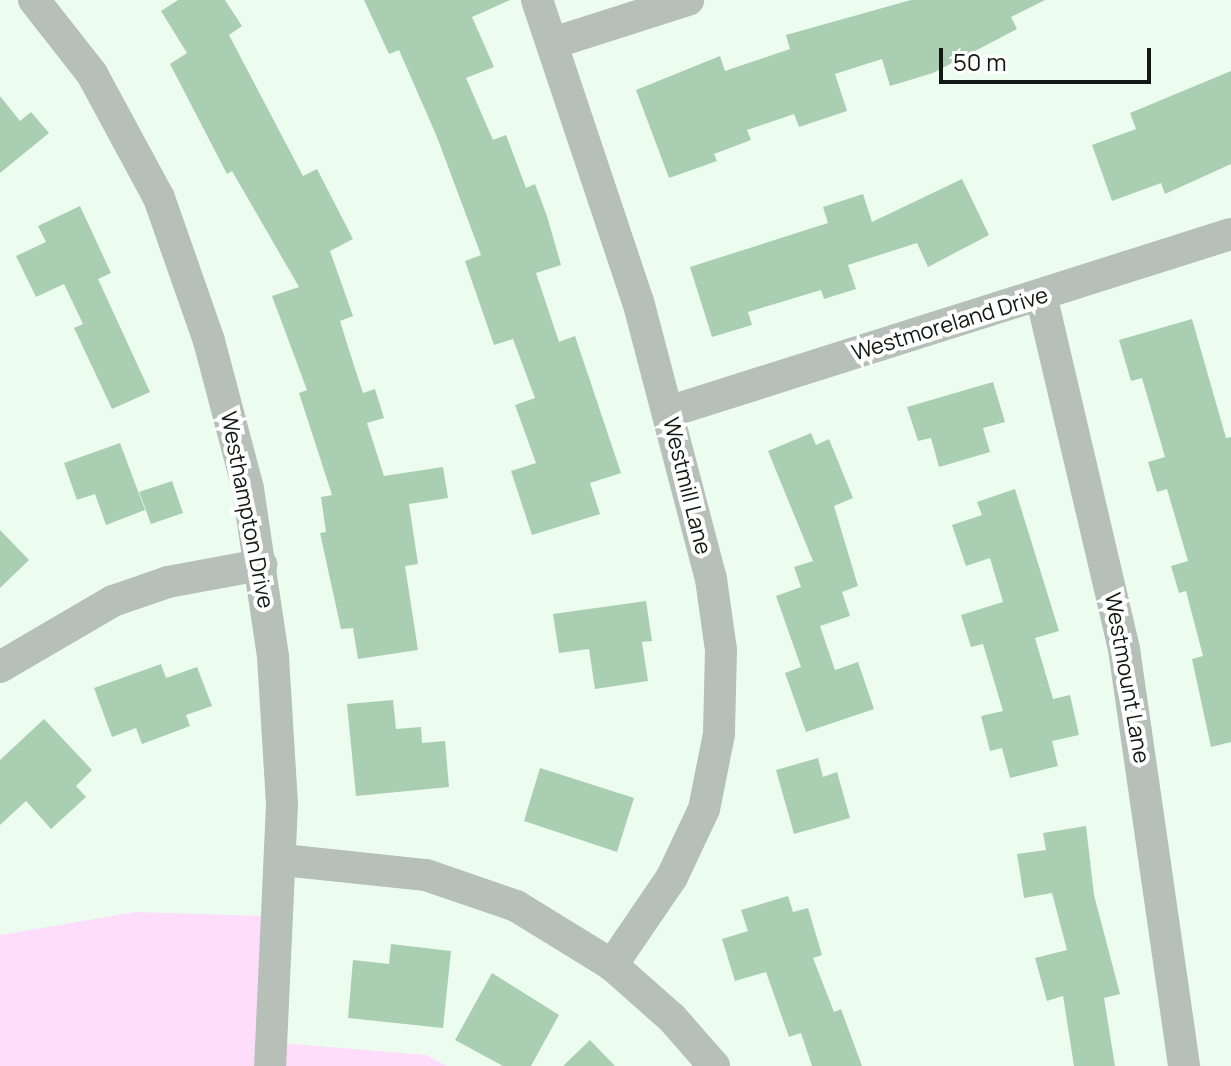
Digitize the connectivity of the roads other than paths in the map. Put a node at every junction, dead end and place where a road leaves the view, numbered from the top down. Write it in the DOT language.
graph roads {
  1 [pos="34,0"];
  2 [pos="537,0"];
  3 [pos="688,0"];
  4 [pos="553,43"];
  5 [pos="1231,234"];
  6 [pos="1041,295"];
  7 [pos="668,412"];
  8 [pos="261,565"];
  9 [pos="0,667"];
  10 [pos="283,860"];
  11 [pos="612,965"];
  12 [pos="270,1066"];
  13 [pos="714,1066"];
  14 [pos="1184,1066"];
  1 -- 8 [label="street, Westhampton Drive"];
  2 -- 4 [label="street, Westmill Lane"];
  3 -- 4 [label="street"];
  4 -- 7 [label="street, Westmill Lane"];
  5 -- 6 [label="street, Westmoreland Drive"];
  6 -- 7 [label="street, Westmoreland Drive"];
  6 -- 14 [label="street, Westmount Lane"];
  7 -- 11 [label="street, Westmill Lane"];
  8 -- 9 [label="street"];
  8 -- 10 [label="street, Westhampton Drive"];
  10 -- 11 [label="street"];
  10 -- 12 [label="street, Westhampton Drive"];
  11 -- 13 [label="street"];
}
